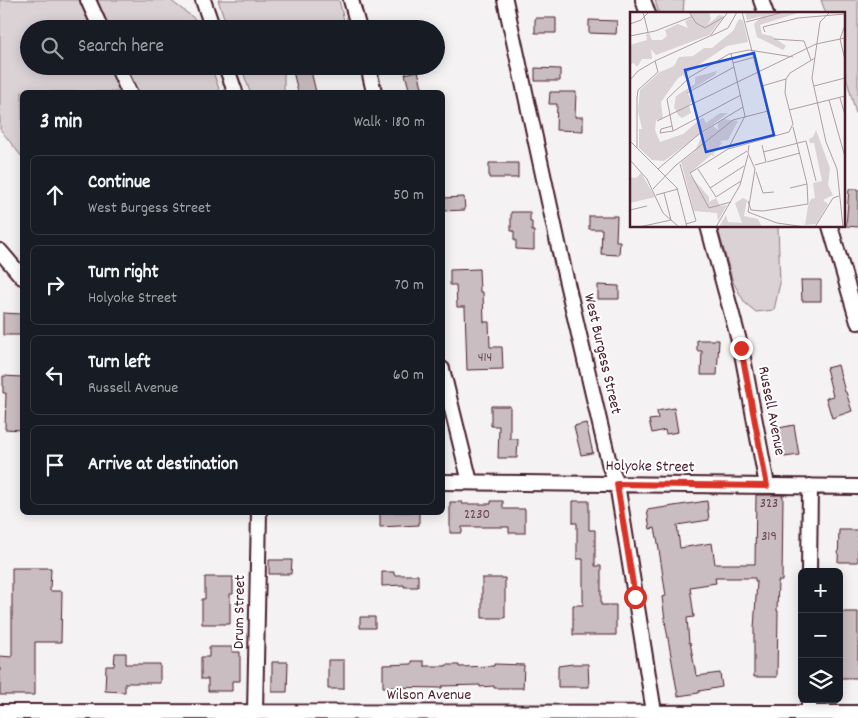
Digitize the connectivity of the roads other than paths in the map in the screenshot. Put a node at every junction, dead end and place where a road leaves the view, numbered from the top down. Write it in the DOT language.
graph roads {
  1 [pos="88,0"];
  2 [pos="203,0"];
  3 [pos="351,0"];
  4 [pos="505,0"];
  5 [pos="643,0"];
  6 [pos="761,0"];
  7 [pos="647,12"];
  8 [pos="765,12"];
  9 [pos="97,20"];
  10 [pos="210,20"];
  11 [pos="356,20"];
  12 [pos="121,75"];
  13 [pos="229,75"];
  14 [pos="370,75"];
  15 [pos="127,90"];
  16 [pos="234,90"];
  17 [pos="374,90"];
  18 [pos="709,228"];
  19 [pos="831,228"];
  20 [pos="0,251"];
  21 [pos="20,275"];
  22 [pos="858,322"];
  23 [pos="445,381"];
  24 [pos="445,482"];
  25 [pos="470,482"];
  26 [pos="617,484"];
  27 [pos="767,486"];
  28 [pos="810,486"];
  29 [pos="858,486"];
  30 [pos="259,515"];
  31 [pos="809,568"];
  32 [pos="809,706"];
  33 [pos="0,712"];
  34 [pos="255,712"];
  35 [pos="858,713"];
  36 [pos="516,715"];
  37 [pos="654,715"];
  1 -- 9 [label="street"];
  2 -- 10 [label="street"];
  3 -- 11 [label="street"];
  4 -- 26 [label="street, West Burgess Street"];
  5 -- 7 [label="street"];
  6 -- 8 [label="street"];
  12 -- 15 [label="street"];
  13 -- 16 [label="street"];
  14 -- 17 [label="street"];
  18 -- 27 [label="street, Russell Avenue"];
  19 -- 22 [label="street"];
  20 -- 21 [label="street"];
  23 -- 25 [label="street"];
  24 -- 25 [label="street, Holyoke Street"];
  25 -- 26 [label="street, Holyoke Street"];
  26 -- 27 [label="street, Holyoke Street"];
  26 -- 37 [label="street, West Burgess Street"];
  27 -- 28 [label="street, Holyoke Street"];
  28 -- 29 [label="street, Holyoke Street"];
  28 -- 31 [label="street"];
  30 -- 34 [label="street, Drum Street"];
  32 -- 35 [label="street, Wilson Avenue"];
  32 -- 37 [label="street, Wilson Avenue"];
  33 -- 34 [label="street, Wilson Avenue"];
  34 -- 36 [label="street, Wilson Avenue"];
  36 -- 37 [label="street, Wilson Avenue"];
}
